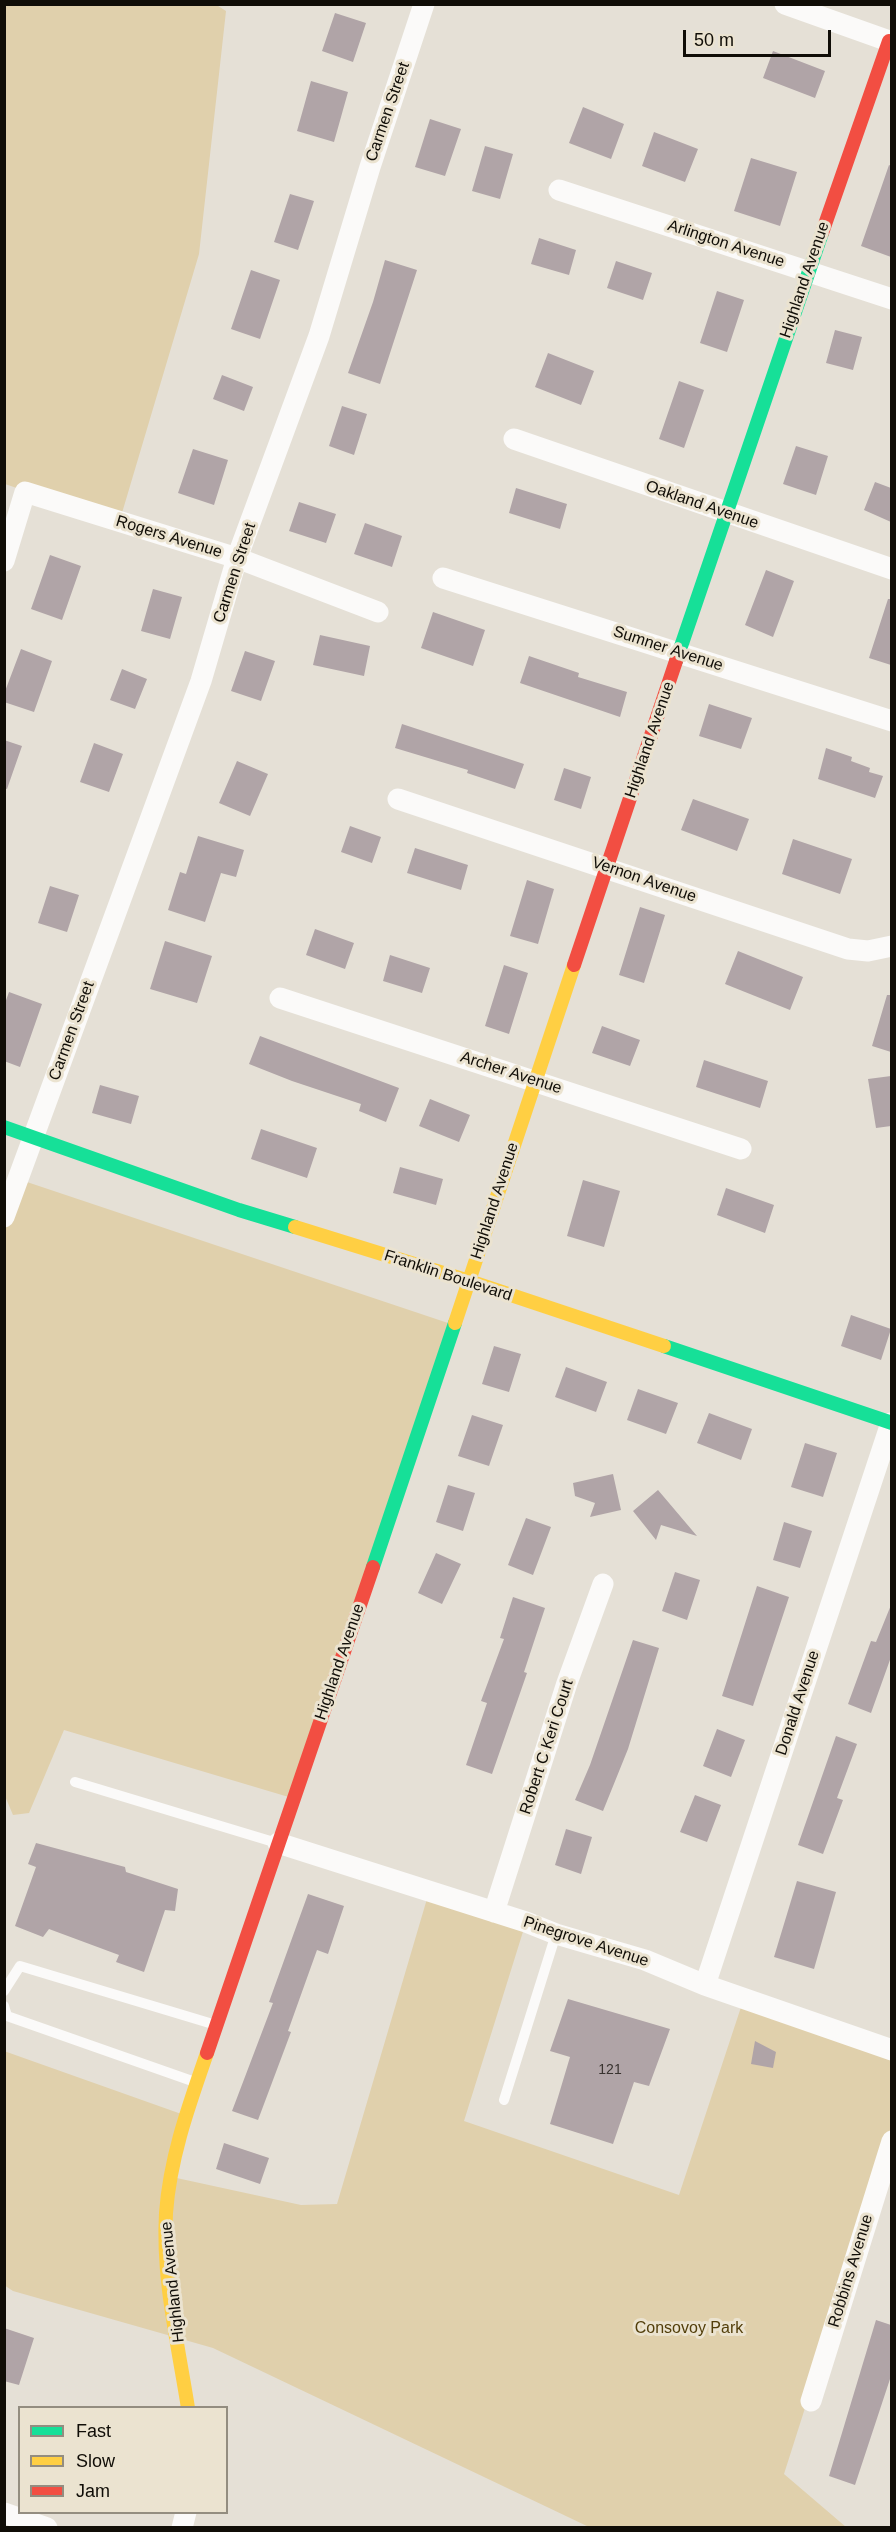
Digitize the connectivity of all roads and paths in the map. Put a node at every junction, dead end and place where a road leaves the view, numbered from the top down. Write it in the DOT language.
graph roads {
  1 [pos="424,4"];
  2 [pos="785,4"];
  3 [pos="890,42"];
  4 [pos="559,190"];
  5 [pos="808,270"];
  6 [pos="891,299"];
  7 [pos="514,439"];
  8 [pos="726,513"];
  9 [pos="237,558"];
  10 [pos="4,561"];
  11 [pos="891,569"];
  12 [pos="443,578"];
  13 [pos="378,612"];
  14 [pos="680,652"];
  15 [pos="891,720"];
  16 [pos="398,799"];
  17 [pos="607,867"];
  18 [pos="891,946"];
  19 [pos="280,998"];
  20 [pos="535,1080"];
  21 [pos="4,1127"];
  22 [pos="34,1137"];
  23 [pos="741,1149"];
  24 [pos="4,1217"];
  25 [pos="469,1281"];
  26 [pos="891,1423"];
  27 [pos="603,1584"];
  28 [pos="75,1782"];
  29 [pos="278,1843"];
  30 [pos="494,1912"];
  31 [pos="556,1934"];
  32 [pos="705,1985"];
  33 [pos="4,1991"];
  34 [pos="4,2006"];
  35 [pos="216,2025"];
  36 [pos="891,2050"];
  37 [pos="197,2083"];
  38 [pos="504,2100"];
  39 [pos="891,2141"];
  40 [pos="811,2401"];
  41 [pos="188,2406"];
  42 [pos="4,2513"];
  43 [pos="47,2528"];
  1 -- 9 [label="street, Carmen Street"];
  2 -- 3 [label="street"];
  3 -- 5 [label="street, Highland Avenue"];
  4 -- 5 [label="street, Arlington Avenue"];
  5 -- 6 [label="street, Arlington Avenue"];
  5 -- 8 [label="street, Highland Avenue"];
  7 -- 8 [label="street, Oakland Avenue"];
  8 -- 11 [label="street, Oakland Avenue"];
  8 -- 14 [label="street, Highland Avenue"];
  9 -- 10 [label="street, Rogers Avenue"];
  9 -- 13 [label="street, Rogers Avenue"];
  9 -- 22 [label="street, Carmen Street"];
  12 -- 14 [label="street, Sumner Avenue"];
  14 -- 15 [label="street, Sumner Avenue"];
  14 -- 17 [label="street, Highland Avenue"];
  16 -- 17 [label="street, Vernon Avenue"];
  17 -- 18 [label="street, Vernon Avenue"];
  17 -- 20 [label="street, Highland Avenue"];
  19 -- 20 [label="street, Archer Avenue"];
  20 -- 23 [label="street, Archer Avenue"];
  20 -- 25 [label="street, Highland Avenue"];
  21 -- 22 [label="street, Franklin Boulevard"];
  22 -- 24 [label="street, Carmen Street"];
  22 -- 25 [label="street, Franklin Boulevard"];
  25 -- 26 [label="street, Franklin Boulevard"];
  25 -- 29 [label="street, Highland Avenue"];
  26 -- 32 [label="street, Donald Avenue"];
  27 -- 30 [label="street, Robert C Keri Court"];
  28 -- 29 [label="lane"];
  29 -- 30 [label="street, Pinegrove Avenue"];
  29 -- 35 [label="street, Highland Avenue"];
  30 -- 31 [label="street, Pinegrove Avenue"];
  31 -- 32 [label="street, Pinegrove Avenue"];
  31 -- 38 [label="lane"];
  32 -- 36 [label="street, Pinegrove Avenue"];
  33 -- 35 [label="lane"];
  34 -- 37 [label="lane"];
  35 -- 37 [label="street, Highland Avenue"];
  37 -- 41 [label="street, Highland Avenue"];
  39 -- 40 [label="street, Robbins Avenue"];
  42 -- 43 [label="street"];
}
